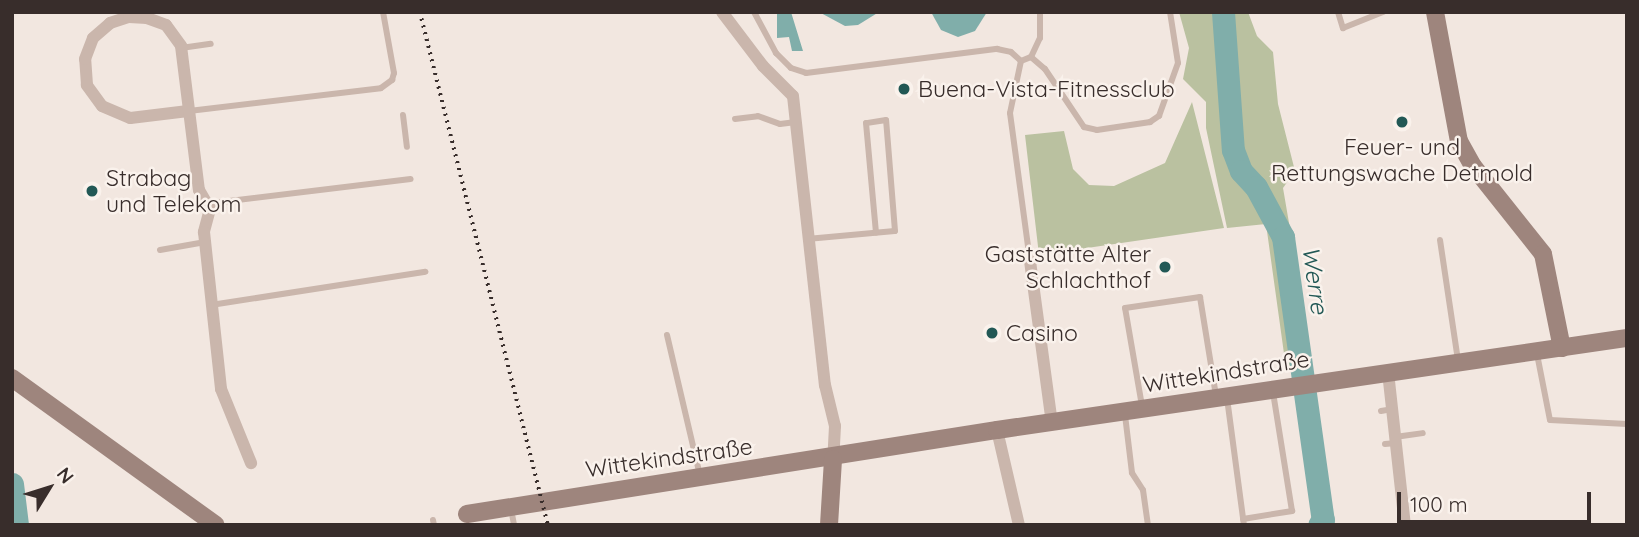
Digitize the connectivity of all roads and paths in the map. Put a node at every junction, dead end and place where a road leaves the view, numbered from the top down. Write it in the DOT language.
graph roads {
  1 [pos="383,12"];
  2 [pos="722,12"];
  3 [pos="754,12"];
  4 [pos="1040,12"];
  5 [pos="1170,12"];
  6 [pos="1338,12"];
  7 [pos="1383,12"];
  8 [pos="1435,12"];
  9 [pos="211,44"];
  10 [pos="181,48"];
  11 [pos="1031,57"];
  12 [pos="1021,61"];
  13 [pos="188,111"];
  14 [pos="402,115"];
  15 [pos="736,119"];
  16 [pos="796,122"];
  17 [pos="407,147"];
  18 [pos="411,179"];
  19 [pos="209,209"];
  20 [pos="876,233"];
  21 [pos="807,239"];
  22 [pos="1440,240"];
  23 [pos="205,242"];
  24 [pos="160,250"];
  25 [pos="1030,261"];
  26 [pos="425,272"];
  27 [pos="211,304"];
  28 [pos="667,335"];
  29 [pos="1627,338"];
  30 [pos="1562,348"];
  31 [pos="1536,352"];
  32 [pos="1458,362"];
  33 [pos="1388,372"];
  34 [pos="12,378"];
  35 [pos="1281,389"];
  36 [pos="1222,397"];
  37 [pos="1133,411"];
  38 [pos="1052,423"];
  39 [pos="1627,424"];
  40 [pos="998,430"];
  41 [pos="1423,433"];
  42 [pos="1392,441"];
  43 [pos="833,459"];
  44 [pos="251,463"];
  45 [pos="700,479"];
  46 [pos="467,514"];
  47 [pos="513,516"];
  48 [pos="1244,522"];
  49 [pos="216,525"];
  50 [pos="829,525"];
  51 [pos="1019,525"];
  52 [pos="1148,525"];
  53 [pos="1405,525"];
  1 -- 13 [label="lane"];
  2 -- 16 [label="street"];
  3 -- 12 [label="lane"];
  4 -- 11 [label="lane"];
  5 -- 11 [label="lane"];
  6 -- 7 [label="lane"];
  8 -- 30 [label="street"];
  9 -- 10 [label="lane"];
  10 -- 13 [label="street"];
  10 -- 13 [label="street"];
  11 -- 12 [label="lane"];
  12 -- 25 [label="lane"];
  13 -- 19 [label="street"];
  14 -- 17 [label="lane"];
  15 -- 16 [label="lane"];
  16 -- 21 [label="street"];
  18 -- 19 [label="lane"];
  19 -- 23 [label="street"];
  20 -- 20 [label="lane"];
  20 -- 21 [label="lane"];
  21 -- 43 [label="street"];
  22 -- 32 [label="lane"];
  23 -- 24 [label="lane"];
  23 -- 27 [label="street"];
  25 -- 38 [label="street"];
  26 -- 27 [label="lane"];
  27 -- 44 [label="street"];
  28 -- 45 [label="lane"];
  29 -- 30 [label="street, Wittekindstraße"];
  30 -- 31 [label="street, Wittekindstraße"];
  31 -- 32 [label="street, Wittekindstraße"];
  31 -- 39 [label="lane"];
  32 -- 33 [label="street, Wittekindstraße"];
  33 -- 35 [label="street, Wittekindstraße"];
  33 -- 42 [label="street"];
  34 -- 49 [label="street"];
  35 -- 36 [label="street, Wittekindstraße"];
  35 -- 48 [label="lane"];
  36 -- 37 [label="street, Wittekindstraße"];
  36 -- 37 [label="lane"];
  36 -- 48 [label="lane"];
  37 -- 38 [label="street, Wittekindstraße"];
  37 -- 52 [label="lane"];
  38 -- 40 [label="street, Wittekindstraße"];
  40 -- 43 [label="street, Wittekindstraße"];
  40 -- 51 [label="street"];
  41 -- 42 [label="lane"];
  42 -- 53 [label="street"];
  43 -- 45 [label="street, Wittekindstraße"];
  43 -- 50 [label="street"];
  45 -- 47 [label="street, Wittekindstraße"];
  46 -- 47 [label="street, Wittekindstraße"];
}
